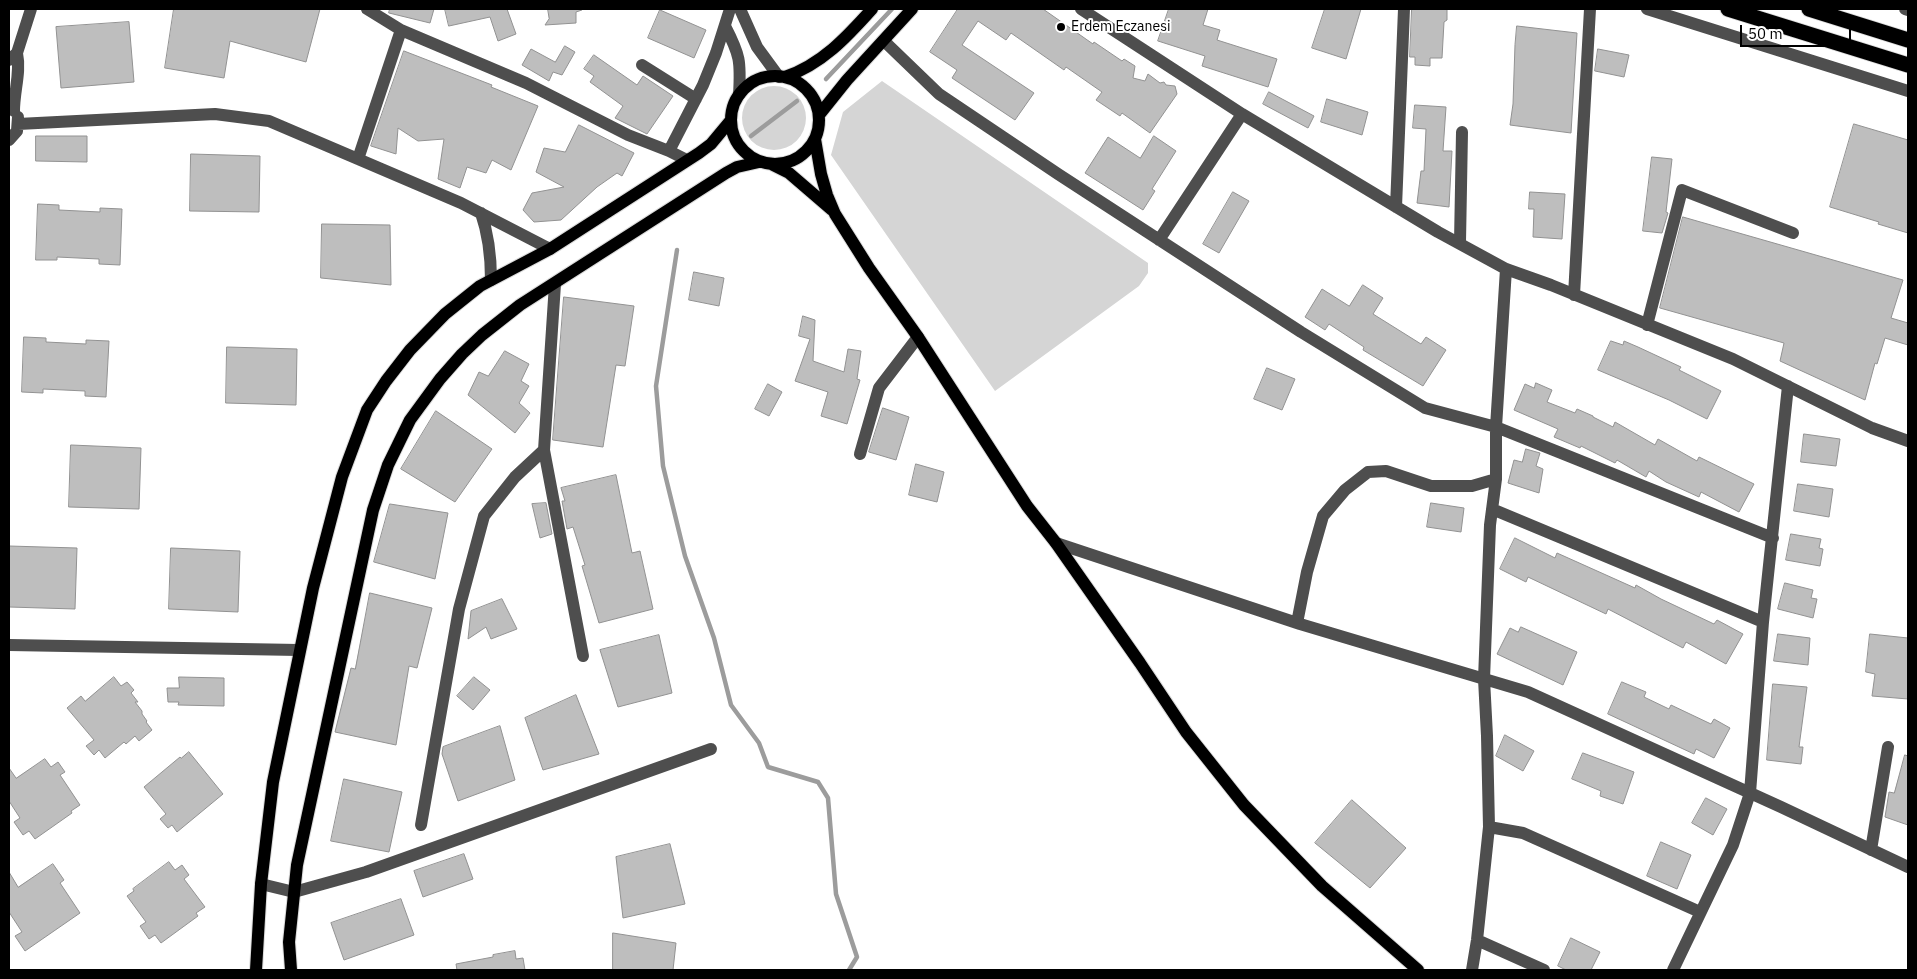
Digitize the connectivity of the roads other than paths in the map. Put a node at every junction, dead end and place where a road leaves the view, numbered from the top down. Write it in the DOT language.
graph roads {
  1 [pos="31,9"];
  2 [pos="367,9"];
  3 [pos="730,9"];
  4 [pos="740,9"];
  5 [pos="872,9"];
  6 [pos="912,9"];
  7 [pos="1081,9"];
  8 [pos="1404,9"];
  9 [pos="1590,9"];
  10 [pos="1647,9"];
  11 [pos="1728,9"];
  12 [pos="1809,9"];
  13 [pos="724,26"];
  14 [pos="402,30"];
  15 [pos="15,38"];
  16 [pos="884,40"];
  17 [pos="1908,40"];
  18 [pos="13,57"];
  19 [pos="642,65"];
  20 [pos="1908,65"];
  21 [pos="782,77"];
  22 [pos="1908,91"];
  23 [pos="738,95"];
  24 [pos="696,99"];
  25 [pos="12,108"];
  26 [pos="1242,114"];
  27 [pos="819,115"];
  28 [pos="731,120"];
  29 [pos="18,124"];
  30 [pos="1462,132"];
  31 [pos="815,139"];
  32 [pos="9,140"];
  33 [pos="668,151"];
  34 [pos="358,159"];
  35 [pos="687,160"];
  36 [pos="759,162"];
  37 [pos="772,165"];
  38 [pos="1396,207"];
  39 [pos="481,213"];
  40 [pos="836,214"];
  41 [pos="1793,233"];
  42 [pos="1159,240"];
  43 [pos="1460,242"];
  44 [pos="550,249"];
  45 [pos="1506,269"];
  46 [pos="491,280"];
  47 [pos="555,284"];
  48 [pos="1574,295"];
  49 [pos="1647,325"];
  50 [pos="918,336"];
  51 [pos="1788,386"];
  52 [pos="1496,426"];
  53 [pos="1908,442"];
  54 [pos="544,450"];
  55 [pos="860,454"];
  56 [pos="1496,479"];
  57 [pos="1492,509"];
  58 [pos="1773,538"];
  59 [pos="1056,543"];
  60 [pos="1763,622"];
  61 [pos="1297,623"];
  62 [pos="9,645"];
  63 [pos="299,650"];
  64 [pos="583,656"];
  65 [pos="1484,679"];
  66 [pos="1888,747"];
  67 [pos="711,749"];
  68 [pos="1750,793"];
  69 [pos="421,825"];
  70 [pos="1489,827"];
  71 [pos="1871,850"];
  72 [pos="1908,867"];
  73 [pos="261,884"];
  74 [pos="294,892"];
  75 [pos="1700,912"];
  76 [pos="1477,940"];
  77 [pos="256,970"];
  78 [pos="291,970"];
  79 [pos="1418,970"];
  80 [pos="1472,970"];
  81 [pos="1544,970"];
  82 [pos="1673,970"];
  1 -- 15 [label="street"];
  2 -- 14 [label="street"];
  3 -- 13 [label="street"];
  4 -- 21 [label="street"];
  5 -- 21 [label="main road"];
  6 -- 16 [label="main road"];
  7 -- 26 [label="street"];
  8 -- 38 [label="street"];
  9 -- 48 [label="street"];
  10 -- 22 [label="street"];
  11 -- 20 [label="highway"];
  12 -- 17 [label="highway"];
  13 -- 23 [label="street"];
  13 -- 24 [label="street"];
  14 -- 33 [label="street"];
  14 -- 34 [label="street"];
  15 -- 18 [label="street"];
  16 -- 27 [label="main road"];
  16 -- 42 [label="street"];
  18 -- 25 [label="street"];
  19 -- 24 [label="street"];
  21 -- 23 [label="main road"];
  21 -- 27 [label="main road"];
  23 -- 28 [label="main road"];
  24 -- 33 [label="street"];
  25 -- 29 [label="street"];
  26 -- 38 [label="street"];
  26 -- 42 [label="street"];
  27 -- 31 [label="main road"];
  28 -- 35 [label="main road"];
  28 -- 36 [label="main road"];
  29 -- 32 [label="street"];
  29 -- 34 [label="street"];
  30 -- 43 [label="street"];
  31 -- 37 [label="main road"];
  31 -- 40 [label="main road"];
  33 -- 35 [label="street"];
  34 -- 39 [label="street"];
  35 -- 44 [label="main road"];
  36 -- 37 [label="main road"];
  36 -- 47 [label="main road"];
  37 -- 40 [label="main road"];
  38 -- 43 [label="street"];
  39 -- 44 [label="street"];
  39 -- 46 [label="street"];
  40 -- 50 [label="main road"];
  41 -- 49 [label="street"];
  42 -- 52 [label="street"];
  43 -- 45 [label="street"];
  44 -- 46 [label="main road"];
  45 -- 48 [label="street"];
  45 -- 52 [label="street"];
  46 -- 63 [label="main road"];
  47 -- 54 [label="street"];
  47 -- 74 [label="main road"];
  48 -- 49 [label="street"];
  49 -- 51 [label="street"];
  50 -- 55 [label="street"];
  50 -- 59 [label="main road"];
  51 -- 53 [label="street"];
  51 -- 58 [label="street"];
  52 -- 56 [label="street"];
  52 -- 58 [label="street"];
  54 -- 64 [label="street"];
  54 -- 69 [label="street"];
  56 -- 57 [label="street"];
  56 -- 61 [label="street"];
  57 -- 60 [label="street"];
  57 -- 65 [label="street"];
  58 -- 60 [label="street"];
  59 -- 61 [label="street"];
  59 -- 79 [label="main road"];
  60 -- 68 [label="street"];
  61 -- 65 [label="street"];
  62 -- 63 [label="street"];
  63 -- 73 [label="main road"];
  65 -- 68 [label="street"];
  65 -- 70 [label="street"];
  66 -- 71 [label="street"];
  67 -- 74 [label="street"];
  68 -- 71 [label="street"];
  68 -- 75 [label="street"];
  70 -- 75 [label="street"];
  70 -- 76 [label="street"];
  71 -- 72 [label="street"];
  73 -- 74 [label="street"];
  73 -- 77 [label="main road"];
  74 -- 78 [label="main road"];
  75 -- 82 [label="street"];
  76 -- 80 [label="street"];
  76 -- 81 [label="street"];
}
